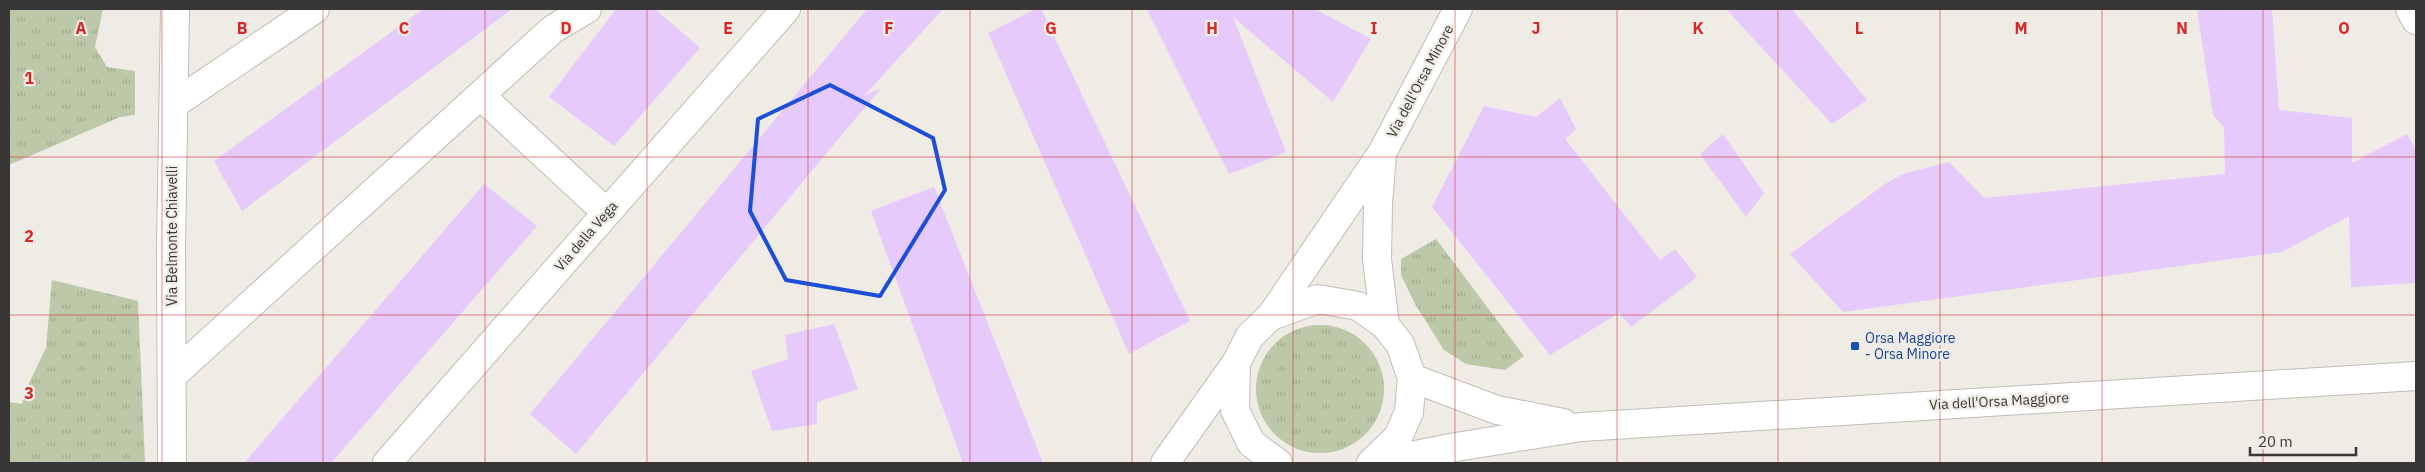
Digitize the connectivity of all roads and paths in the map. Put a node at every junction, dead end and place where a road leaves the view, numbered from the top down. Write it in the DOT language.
graph roads {
  1 [pos="175,9"];
  2 [pos="315,9"];
  3 [pos="587,9"];
  4 [pos="786,9"];
  5 [pos="1458,9"];
  6 [pos="2410,9"];
  7 [pos="2416,20"];
  8 [pos="481,96"];
  9 [pos="174,104"];
  10 [pos="1382,153"];
  11 [pos="607,213"];
  12 [pos="1271,316"];
  13 [pos="1385,325"];
  14 [pos="1236,363"];
  15 [pos="172,376"];
  16 [pos="2416,376"];
  17 [pos="1412,378"];
  18 [pos="1581,427"];
  19 [pos="172,463"];
  20 [pos="387,463"];
  21 [pos="1165,463"];
  22 [pos="1278,463"];
  23 [pos="1373,463"];
  1 -- 9 [label="street, Via Belmonte Chiavelli"];
  2 -- 9 [label="street"];
  3 -- 8 [label="street"];
  4 -- 11 [label="street, Via della Vega"];
  5 -- 10 [label="street, Via dell'Orsa Minore"];
  6 -- 7 [label="street"];
  8 -- 11 [label="street"];
  8 -- 15 [label="street"];
  9 -- 15 [label="street, Via Belmonte Chiavelli"];
  10 -- 12 [label="street, Via dell'Orsa Minore"];
  10 -- 13 [label="street"];
  11 -- 20 [label="street, Via della Vega"];
  12 -- 13 [label="street"];
  12 -- 14 [label="street"];
  13 -- 17 [label="street"];
  14 -- 21 [label="street"];
  14 -- 22 [label="street"];
  15 -- 19 [label="street, Via Belmonte Chiavelli"];
  16 -- 18 [label="street, Via dell'Orsa Maggiore"];
  17 -- 18 [label="street"];
  17 -- 23 [label="street"];
  18 -- 23 [label="street"];
}
